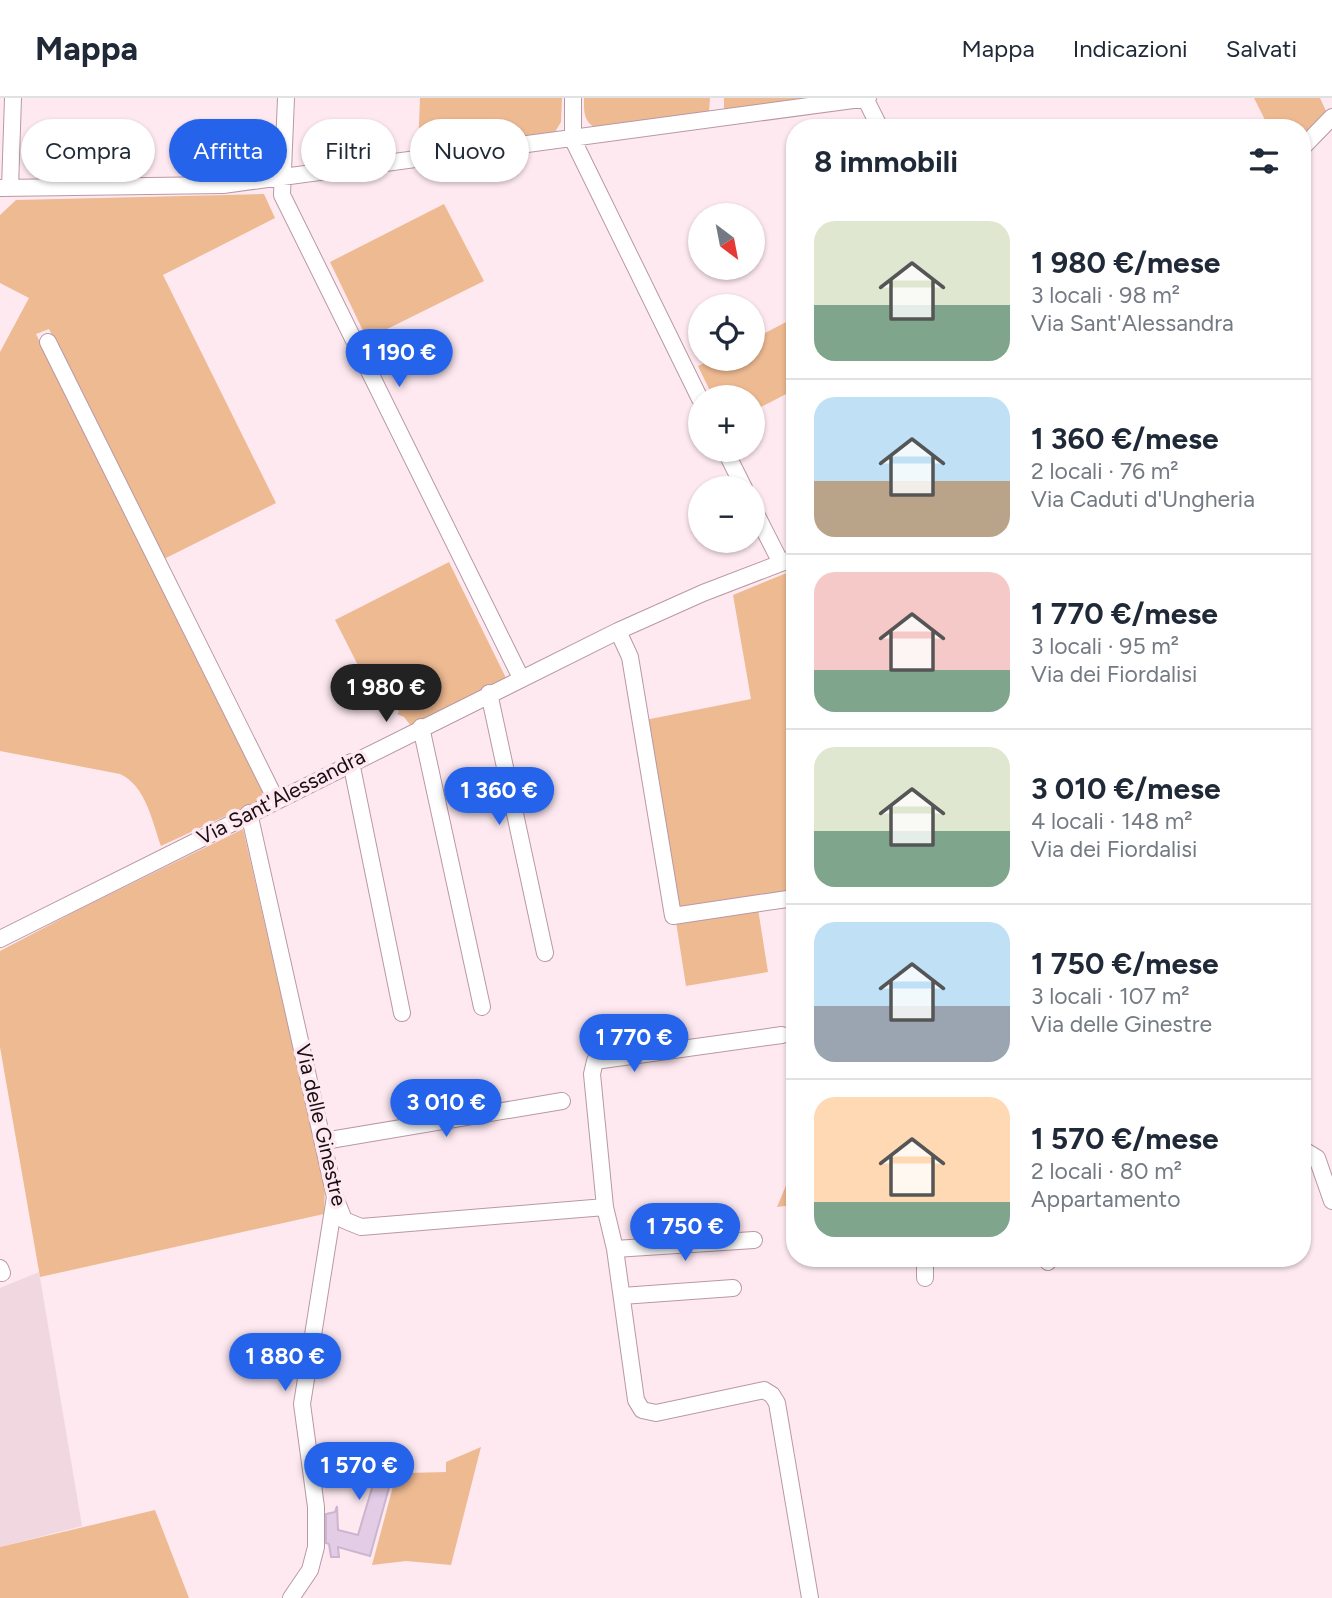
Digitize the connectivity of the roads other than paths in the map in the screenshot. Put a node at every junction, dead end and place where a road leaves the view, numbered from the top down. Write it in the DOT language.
graph roads {
  1 [pos="13,98"];
  2 [pos="286,98"];
  3 [pos="573,98"];
  4 [pos="866,98"];
  5 [pos="1332,117"];
  6 [pos="286,119"];
  7 [pos="876,119"];
  8 [pos="1311,139"];
  9 [pos="573,140"];
  10 [pos="287,178"];
  11 [pos="252,182"];
  12 [pos="282,182"];
  13 [pos="5,188"];
  14 [pos="48,342"];
  15 [pos="693,385"];
  16 [pos="765,526"];
  17 [pos="786,558"];
  18 [pos="786,562"];
  19 [pos="618,631"];
  20 [pos="521,678"];
  21 [pos="489,693"];
  22 [pos="421,727"];
  23 [pos="351,762"];
  24 [pos="276,800"];
  25 [pos="249,813"];
  26 [pos="786,899"];
  27 [pos="0,939"];
  28 [pos="545,953"];
  29 [pos="482,1007"];
  30 [pos="402,1013"];
  31 [pos="782,1035"];
  32 [pos="562,1101"];
  33 [pos="324,1141"];
  34 [pos="1311,1154"];
  35 [pos="335,1198"];
  36 [pos="1332,1201"];
  37 [pos="604,1207"];
  38 [pos="754,1240"];
  39 [pos="614,1249"];
  40 [pos="925,1267"];
  41 [pos="925,1278"];
  42 [pos="733,1288"];
  43 [pos="622,1296"];
  44 [pos="291,1598"];
  45 [pos="810,1598"];
  1 -- 13 [label="street"];
  2 -- 6 [label="street"];
  3 -- 9 [label="street"];
  4 -- 7 [label="street"];
  4 -- 9 [label="street"];
  5 -- 8 [label="street"];
  9 -- 10 [label="street"];
  9 -- 15 [label="street"];
  11 -- 13 [label="street"];
  12 -- 20 [label="street"];
  14 -- 24 [label="street"];
  16 -- 17 [label="street"];
  18 -- 19 [label="street, Via Sant'Alessandra"];
  19 -- 20 [label="street, Via Sant'Alessandra"];
  19 -- 26 [label="street"];
  20 -- 21 [label="street, Via Sant'Alessandra"];
  21 -- 22 [label="street, Via Sant'Alessandra"];
  21 -- 28 [label="street"];
  22 -- 23 [label="street, Via Sant'Alessandra"];
  22 -- 29 [label="street"];
  23 -- 24 [label="street, Via Sant'Alessandra"];
  23 -- 30 [label="street"];
  24 -- 25 [label="street, Via Sant'Alessandra"];
  25 -- 27 [label="street, Via Sant'Alessandra"];
  25 -- 33 [label="street, Via delle Ginestre"];
  31 -- 37 [label="street"];
  32 -- 33 [label="street"];
  33 -- 35 [label="street, Via delle Ginestre"];
  34 -- 36 [label="street"];
  35 -- 37 [label="street, Via delle Ginestre"];
  35 -- 44 [label="street"];
  37 -- 39 [label="street"];
  38 -- 39 [label="street"];
  39 -- 43 [label="street"];
  40 -- 41 [label="street"];
  42 -- 43 [label="street"];
  43 -- 45 [label="street"];
}
